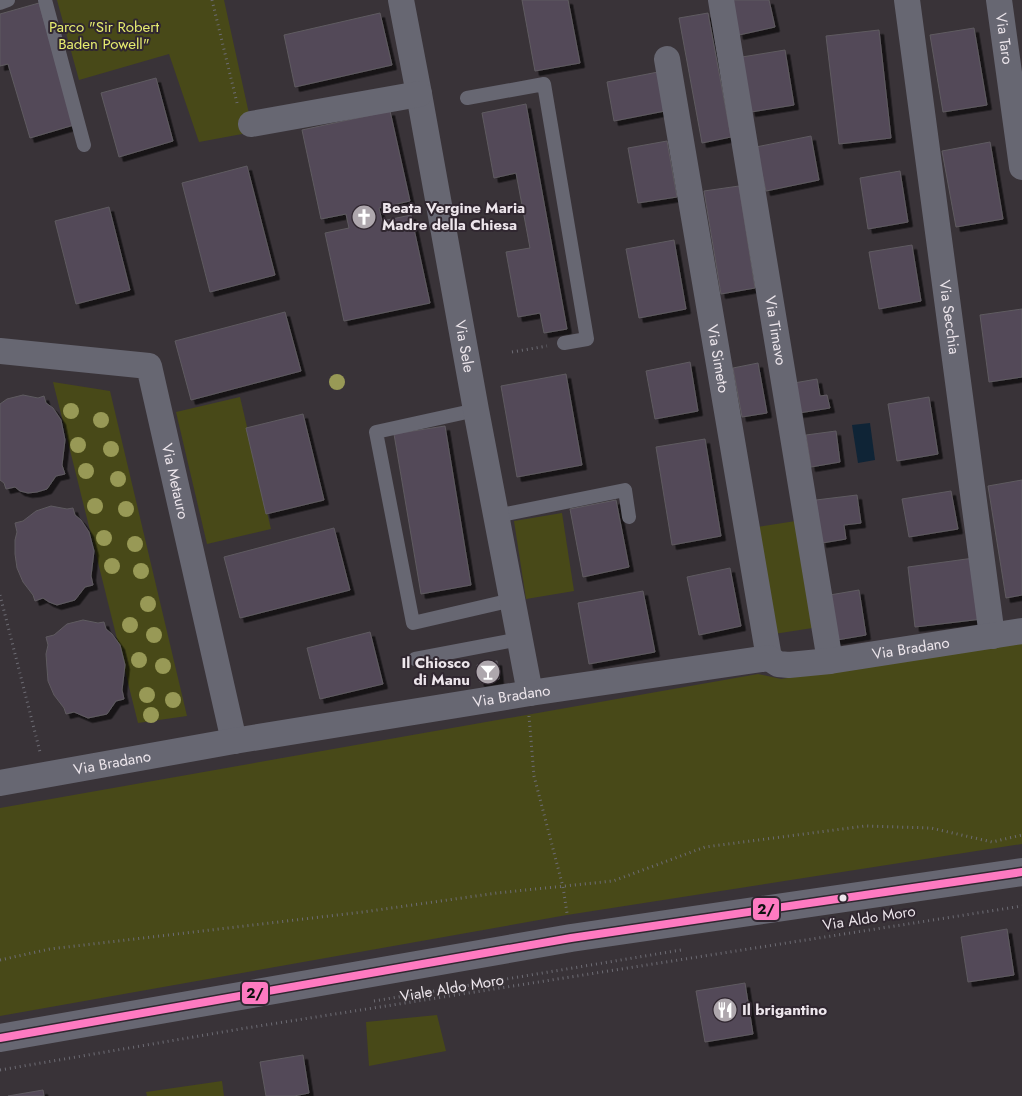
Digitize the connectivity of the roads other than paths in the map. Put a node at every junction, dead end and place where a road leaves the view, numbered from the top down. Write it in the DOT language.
graph roads {
  1 [pos="8,0"];
  2 [pos="45,0"];
  3 [pos="400,0"];
  4 [pos="721,0"];
  5 [pos="907,0"];
  6 [pos="999,0"];
  7 [pos="0,3"];
  8 [pos="667,59"];
  9 [pos="420,94"];
  10 [pos="467,98"];
  11 [pos="251,124"];
  12 [pos="84,145"];
  13 [pos="1022,167"];
  14 [pos="564,343"];
  15 [pos="0,351"];
  16 [pos="476,410"];
  17 [pos="496,516"];
  18 [pos="629,517"];
  19 [pos="512,600"];
  20 [pos="1022,631"];
  21 [pos="992,636"];
  22 [pos="520,640"];
  23 [pos="769,658"];
  24 [pos="415,659"];
  25 [pos="830,661"];
  26 [pos="530,693"];
  27 [pos="234,741"];
  28 [pos="0,783"];
  29 [pos="1022,872"];
  30 [pos="0,1038"];
  1 -- 7 [label="lane"];
  2 -- 12 [label="lane"];
  3 -- 9 [label="street, Via Sele"];
  4 -- 25 [label="street, Via Timavo"];
  5 -- 21 [label="street, Via Secchia"];
  6 -- 13 [label="street, Via Taro"];
  8 -- 23 [label="street, Via Simeto"];
  9 -- 11 [label="street"];
  9 -- 16 [label="street, Via Sele"];
  10 -- 14 [label="lane"];
  15 -- 27 [label="street, Via Metauro"];
  16 -- 17 [label="street, Via Sele"];
  16 -- 19 [label="lane"];
  17 -- 18 [label="lane"];
  17 -- 19 [label="street, Via Sele"];
  19 -- 22 [label="street, Via Sele"];
  20 -- 21 [label="street, Via Bradano"];
  21 -- 25 [label="street, Via Bradano"];
  22 -- 24 [label="lane"];
  22 -- 26 [label="street, Via Sele"];
  23 -- 25 [label="street, Via Bradano"];
  23 -- 26 [label="street, Via Bradano"];
  26 -- 27 [label="street, Via Bradano"];
  27 -- 28 [label="street, Via Bradano"];
  29 -- 30 [label="street, Viale Aldo Moro"];
}
